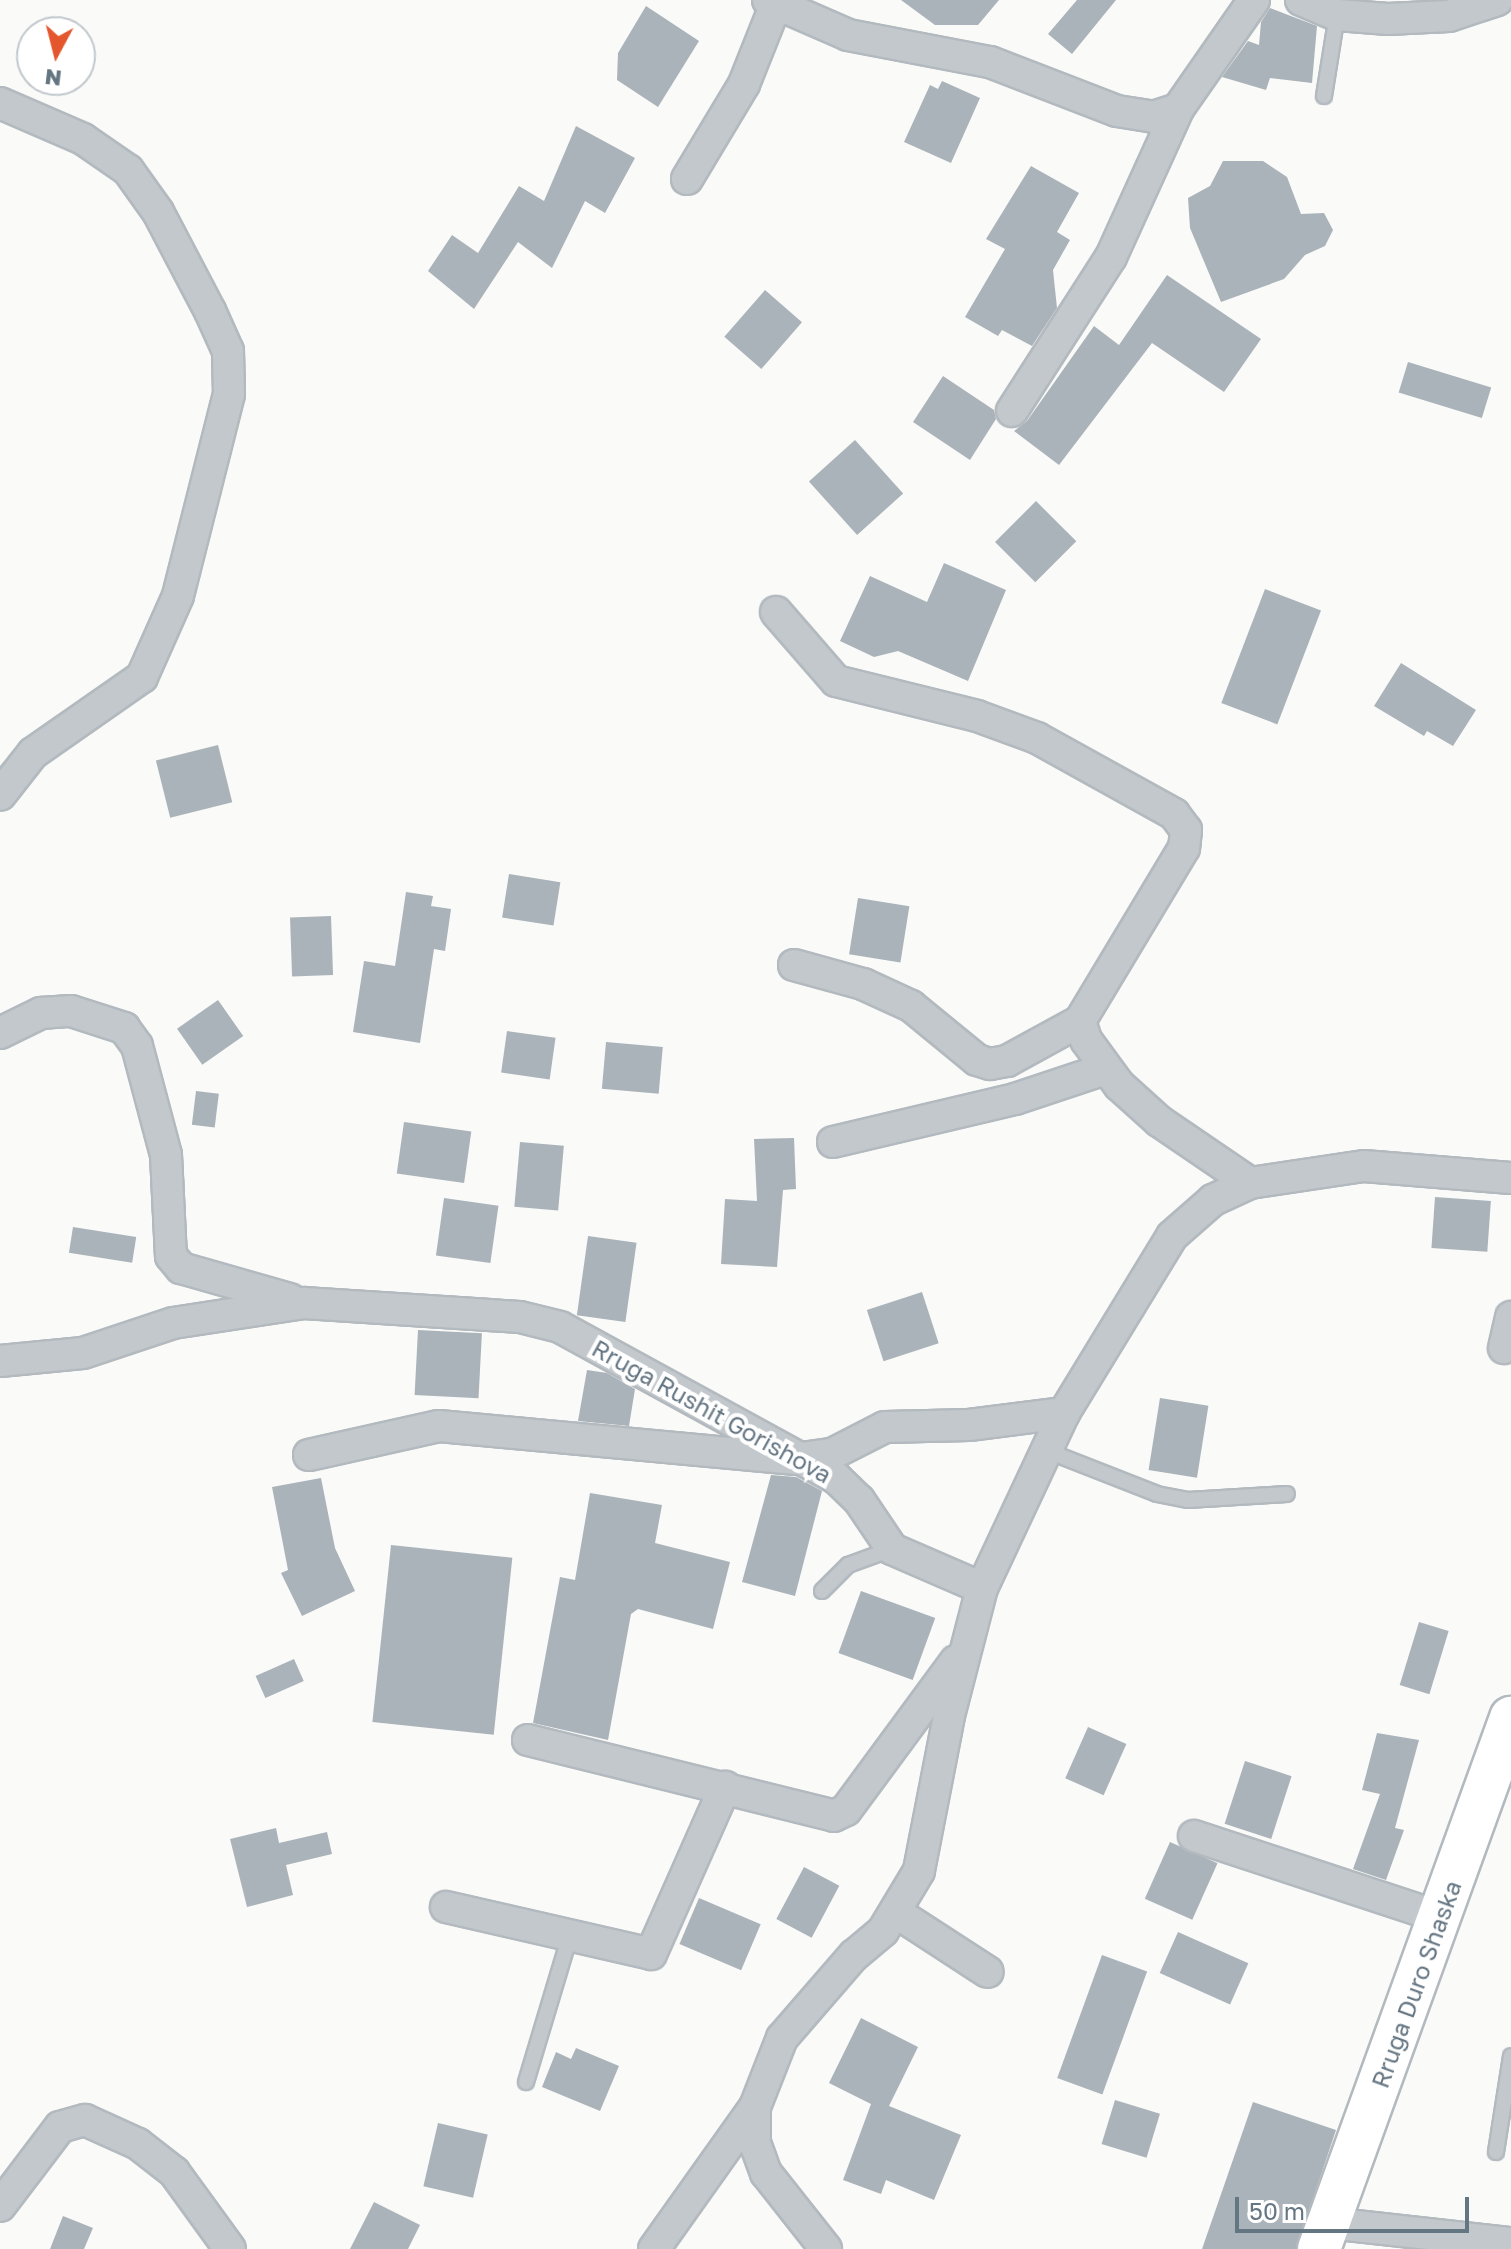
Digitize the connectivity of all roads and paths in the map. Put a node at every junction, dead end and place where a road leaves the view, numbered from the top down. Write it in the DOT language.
graph roads {
  1 [pos="1254,0"];
  2 [pos="1301,0"];
  3 [pos="1497,0"];
  4 [pos="772,3"];
  5 [pos="1337,15"];
  6 [pos="1324,96"];
  7 [pos="0,103"];
  8 [pos="1178,109"];
  9 [pos="687,179"];
  10 [pos="1012,411"];
  11 [pos="776,612"];
  12 [pos="0,795"];
  13 [pos="794,965"];
  14 [pos="1080,1021"];
  15 [pos="0,1033"];
  16 [pos="1105,1069"];
  17 [pos="833,1142"];
  18 [pos="1511,1178"];
  19 [pos="1250,1183"];
  20 [pos="304,1303"];
  21 [pos="1511,1317"];
  22 [pos="1504,1348"];
  23 [pos="0,1361"];
  24 [pos="1064,1413"];
  25 [pos="1045,1450"];
  26 [pos="309,1455"];
  27 [pos="795,1459"];
  28 [pos="1287,1494"];
  29 [pos="892,1549"];
  30 [pos="982,1588"];
  31 [pos="822,1591"];
  32 [pos="965,1650"];
  33 [pos="1511,1718"];
  34 [pos="528,1740"];
  35 [pos="725,1787"];
  36 [pos="1194,1836"];
  37 [pos="446,1907"];
  38 [pos="897,1913"];
  39 [pos="1441,1917"];
  40 [pos="570,1935"];
  41 [pos="988,1972"];
  42 [pos="1511,2056"];
  43 [pos="526,2082"];
  44 [pos="755,2107"];
  45 [pos="1496,2152"];
  46 [pos="0,2206"];
  47 [pos="1324,2236"];
  48 [pos="1405,2240"];
  49 [pos="1511,2243"];
  50 [pos="230,2249"];
  51 [pos="654,2249"];
  52 [pos="826,2249"];
  1 -- 8 [label="street"];
  2 -- 5 [label="street"];
  3 -- 5 [label="street"];
  4 -- 8 [label="street"];
  4 -- 9 [label="street"];
  5 -- 6 [label="lane"];
  7 -- 12 [label="street"];
  8 -- 10 [label="street"];
  11 -- 14 [label="street"];
  13 -- 14 [label="street"];
  14 -- 16 [label="street"];
  15 -- 20 [label="street"];
  16 -- 17 [label="street"];
  16 -- 19 [label="street"];
  18 -- 19 [label="street"];
  19 -- 24 [label="street"];
  20 -- 23 [label="street, Rruga Rushit Gorishova"];
  20 -- 27 [label="street, Rruga Rushit Gorishova"];
  21 -- 22 [label="street"];
  24 -- 25 [label="street"];
  24 -- 27 [label="street"];
  25 -- 28 [label="lane"];
  25 -- 30 [label="street"];
  26 -- 27 [label="street"];
  27 -- 29 [label="street, Rruga Rushit Gorishova"];
  29 -- 30 [label="street"];
  29 -- 31 [label="lane"];
  30 -- 32 [label="street"];
  32 -- 35 [label="street"];
  32 -- 38 [label="street"];
  33 -- 39 [label="main road, Rruga Duro Shaska"];
  34 -- 35 [label="street"];
  35 -- 40 [label="street"];
  36 -- 39 [label="street"];
  37 -- 40 [label="street"];
  38 -- 41 [label="street"];
  38 -- 44 [label="street"];
  39 -- 47 [label="main road, Rruga Duro Shaska"];
  40 -- 43 [label="lane"];
  42 -- 45 [label="lane"];
  44 -- 51 [label="street"];
  44 -- 52 [label="street"];
  46 -- 50 [label="street"];
  47 -- 48 [label="street"];
  48 -- 49 [label="street"];
}
